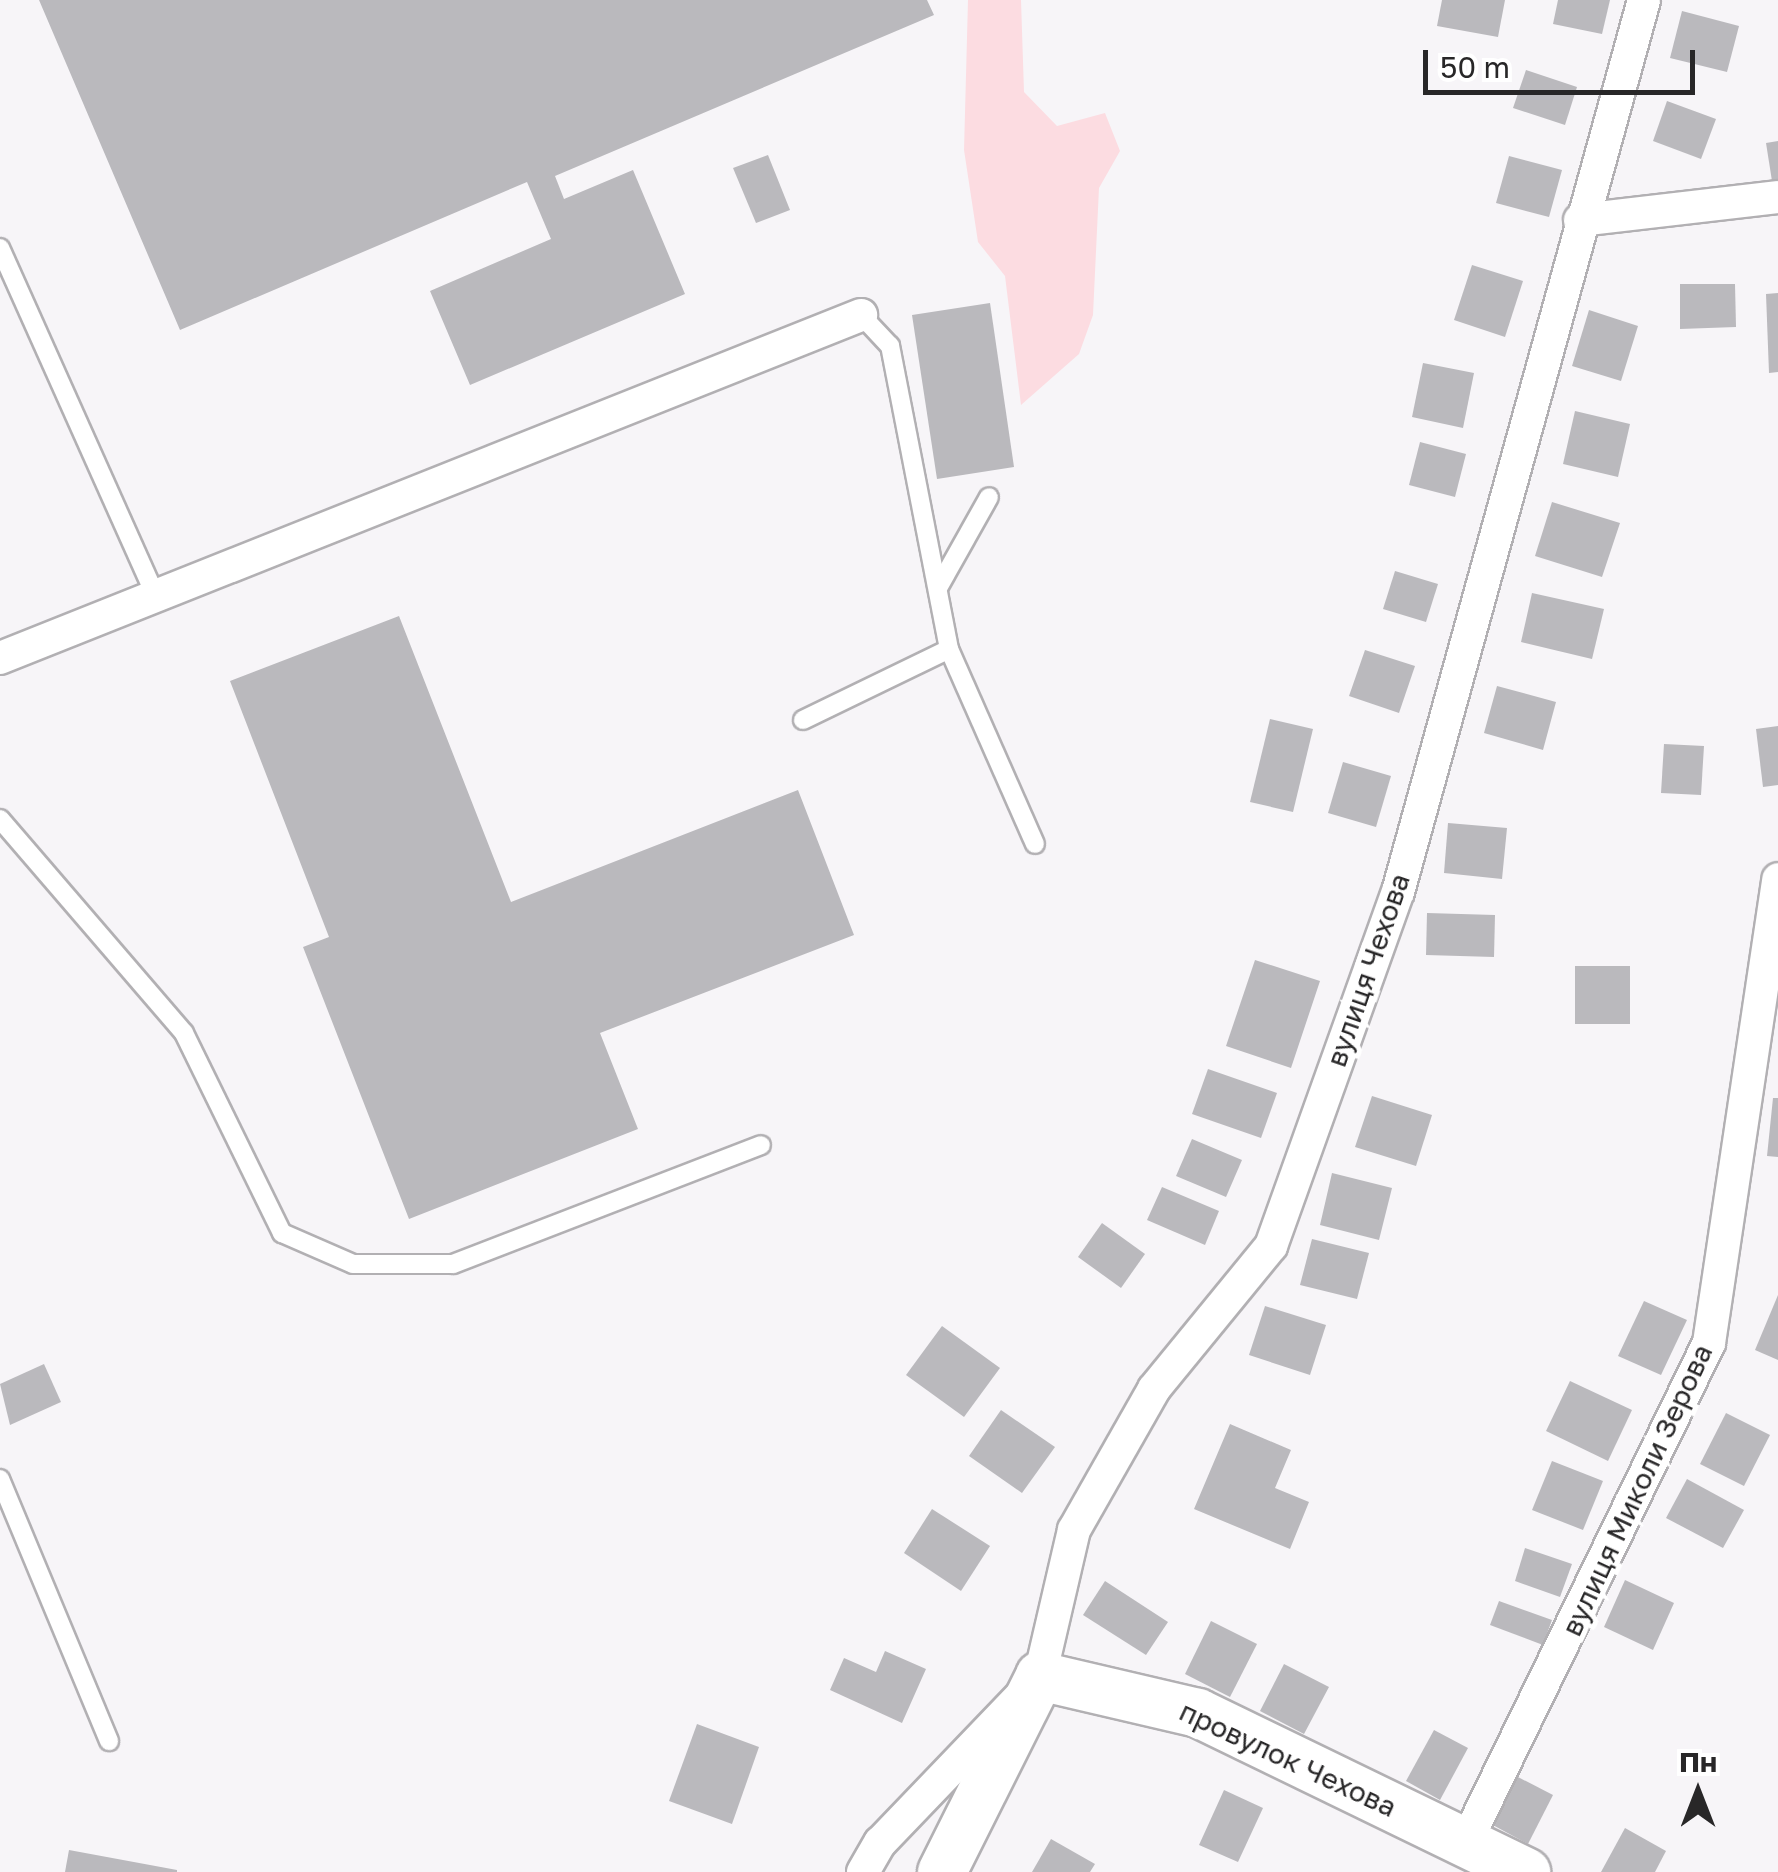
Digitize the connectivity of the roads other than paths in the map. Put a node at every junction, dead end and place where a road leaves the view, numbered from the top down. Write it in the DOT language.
graph roads {
  1 [pos="1644,0"];
  2 [pos="1778,197"];
  3 [pos="1580,220"];
  4 [pos="0,248"];
  5 [pos="861,315"];
  6 [pos="989,497"];
  7 [pos="938,588"];
  8 [pos="156,595"];
  9 [pos="949,649"];
  10 [pos="0,658"];
  11 [pos="803,720"];
  12 [pos="0,820"];
  13 [pos="1035,844"];
  14 [pos="1778,880"];
  15 [pos="761,1145"];
  16 [pos="0,1479"];
  17 [pos="1040,1676"];
  18 [pos="109,1741"];
  19 [pos="1466,1842"];
  20 [pos="863,1872"];
  21 [pos="942,1872"];
  22 [pos="1526,1872"];
  1 -- 3 [label="street, вулиця Чехова"];
  2 -- 3 [label="street"];
  3 -- 17 [label="street, вулиця Чехова"];
  4 -- 8 [label="lane"];
  5 -- 7 [label="lane"];
  5 -- 8 [label="street"];
  6 -- 7 [label="lane"];
  7 -- 9 [label="lane"];
  8 -- 10 [label="street"];
  9 -- 11 [label="lane"];
  9 -- 13 [label="lane"];
  12 -- 15 [label="lane"];
  14 -- 19 [label="street, вулиця Миколи Зерова"];
  16 -- 18 [label="lane"];
  17 -- 19 [label="main road, провулок Чехова"];
  17 -- 20 [label="street"];
  17 -- 21 [label="main road, вулиця Чехова"];
  19 -- 22 [label="main road, провулок Чехова"];
}
